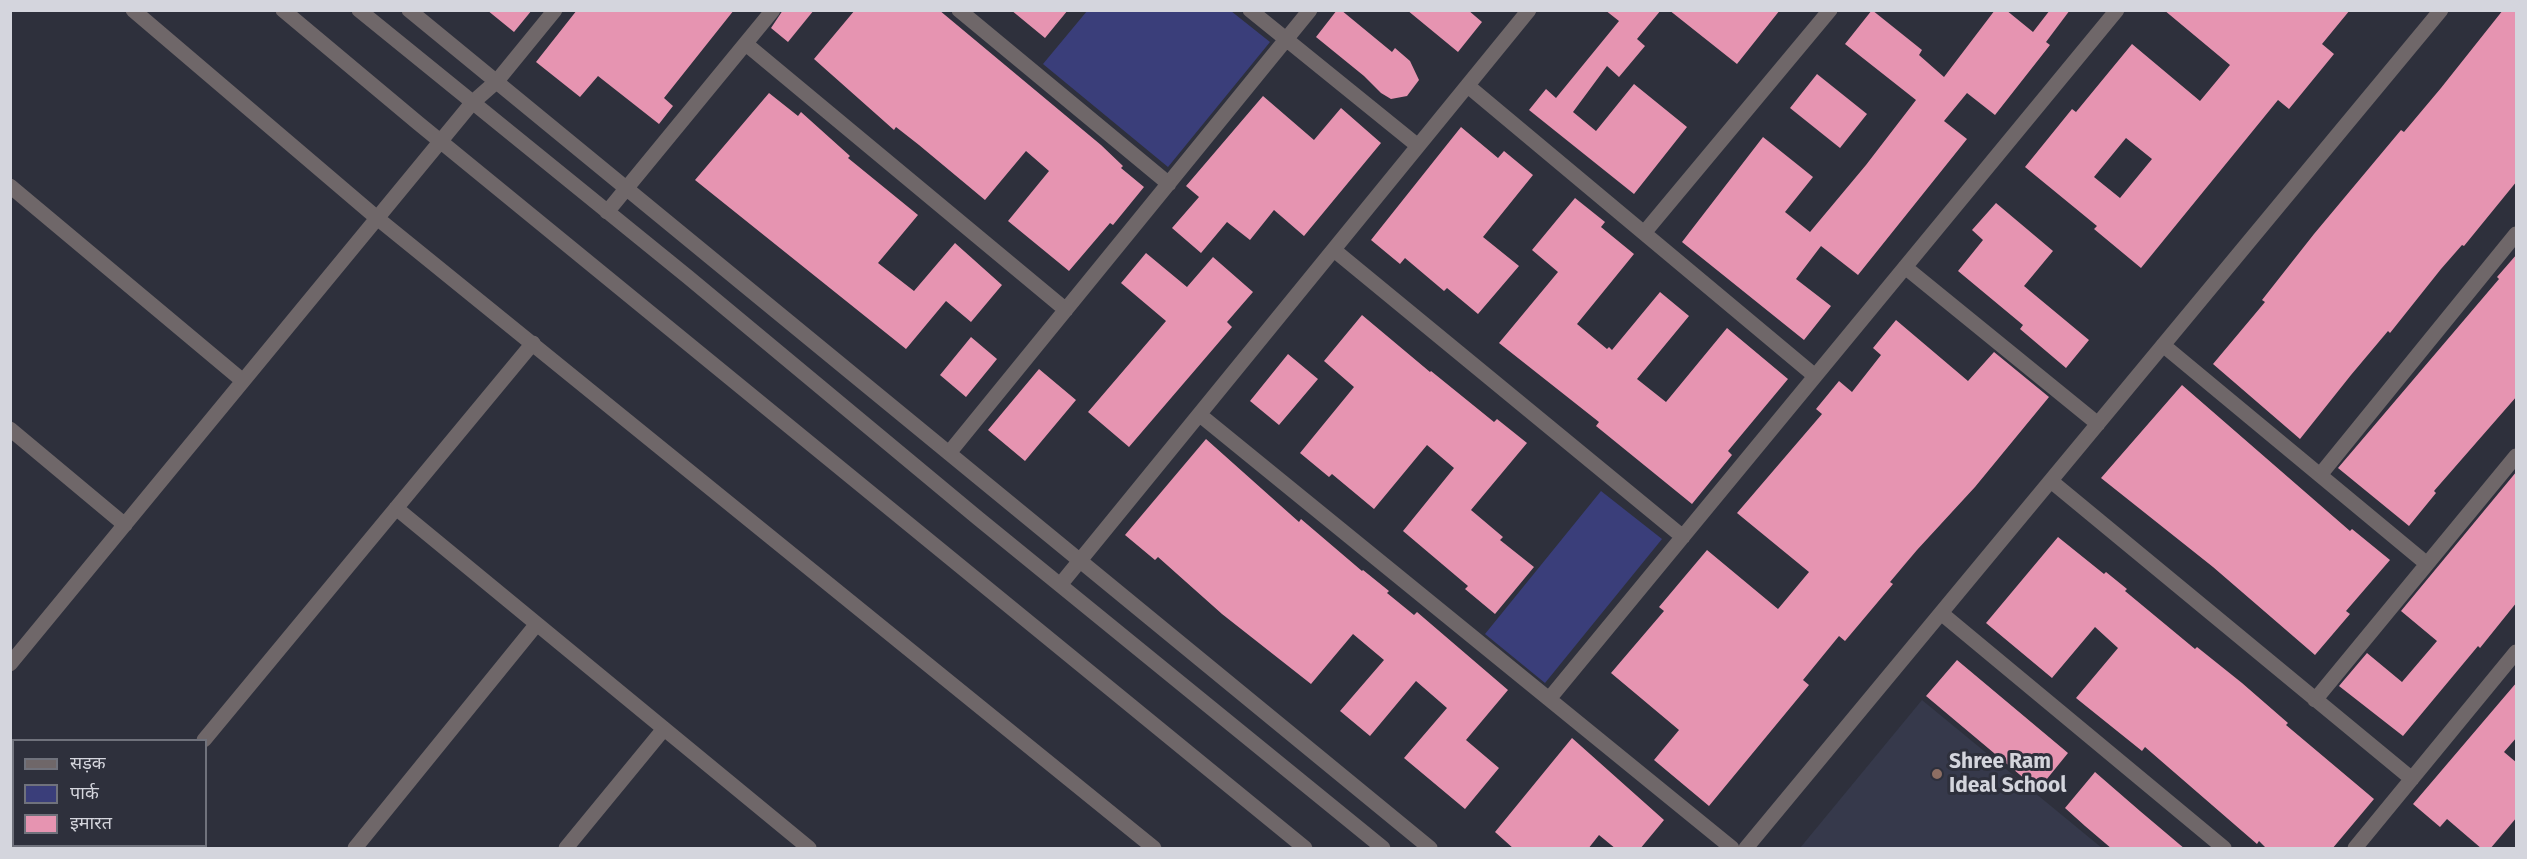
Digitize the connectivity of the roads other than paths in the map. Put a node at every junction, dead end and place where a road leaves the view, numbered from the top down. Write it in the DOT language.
graph roads {
  1 [pos="133,10"];
  2 [pos="284,10"];
  3 [pos="358,10"];
  4 [pos="409,10"];
  5 [pos="555,10"];
  6 [pos="773,10"];
  7 [pos="959,10"];
  8 [pos="1250,10"];
  9 [pos="1311,10"];
  10 [pos="1529,10"];
  11 [pos="1830,10"];
  12 [pos="2117,10"];
  13 [pos="2441,10"];
  14 [pos="1286,40"];
  15 [pos="746,44"];
  16 [pos="497,81"];
  17 [pos="1468,86"];
  18 [pos="472,103"];
  19 [pos="440,141"];
  20 [pos="1418,146"];
  21 [pos="1169,183"];
  22 [pos="10,186"];
  23 [pos="627,188"];
  24 [pos="607,212"];
  25 [pos="377,218"];
  26 [pos="1644,233"];
  27 [pos="2517,234"];
  28 [pos="1334,250"];
  29 [pos="1905,267"];
  30 [pos="1066,310"];
  31 [pos="532,342"];
  32 [pos="2163,345"];
  33 [pos="1815,376"];
  34 [pos="243,381"];
  35 [pos="1200,415"];
  36 [pos="2098,424"];
  37 [pos="10,429"];
  38 [pos="949,453"];
  39 [pos="2517,456"];
  40 [pos="2320,475"];
  41 [pos="2051,481"];
  42 [pos="396,508"];
  43 [pos="125,525"];
  44 [pos="1683,537"];
  45 [pos="1080,561"];
  46 [pos="2427,564"];
  47 [pos="1060,585"];
  48 [pos="1941,614"];
  49 [pos="537,625"];
  50 [pos="2517,652"];
  51 [pos="10,664"];
  52 [pos="1549,699"];
  53 [pos="2315,700"];
  54 [pos="663,730"];
  55 [pos="206,739"];
  56 [pos="2412,779"];
  57 [pos="792,843"];
  58 [pos="355,849"];
  59 [pos="566,849"];
  60 [pos="809,849"];
  61 [pos="1154,849"];
  62 [pos="1305,849"];
  63 [pos="1383,849"];
  64 [pos="1430,849"];
  65 [pos="1732,849"];
  66 [pos="1746,849"];
  67 [pos="2224,849"];
  68 [pos="2355,849"];
  1 -- 25 [label="street"];
  2 -- 19 [label="street"];
  3 -- 18 [label="street"];
  4 -- 16 [label="street"];
  5 -- 16 [label="street"];
  6 -- 15 [label="street"];
  7 -- 21 [label="street"];
  8 -- 14 [label="street"];
  9 -- 14 [label="street"];
  10 -- 17 [label="street"];
  11 -- 26 [label="street"];
  12 -- 29 [label="street"];
  13 -- 32 [label="street"];
  14 -- 20 [label="street"];
  14 -- 21 [label="street"];
  15 -- 23 [label="street"];
  15 -- 30 [label="street"];
  16 -- 18 [label="street"];
  16 -- 23 [label="street"];
  17 -- 20 [label="street"];
  17 -- 26 [label="street"];
  18 -- 19 [label="street"];
  18 -- 24 [label="street"];
  19 -- 25 [label="street"];
  19 -- 62 [label="street"];
  20 -- 28 [label="street"];
  21 -- 30 [label="street"];
  22 -- 34 [label="street"];
  23 -- 24 [label="street"];
  23 -- 38 [label="street"];
  24 -- 47 [label="street"];
  25 -- 31 [label="street"];
  25 -- 34 [label="street"];
  26 -- 33 [label="street"];
  27 -- 40 [label="street"];
  28 -- 35 [label="street"];
  28 -- 44 [label="street"];
  29 -- 33 [label="street"];
  29 -- 36 [label="street"];
  30 -- 38 [label="street"];
  31 -- 42 [label="street"];
  31 -- 61 [label="street"];
  32 -- 36 [label="street"];
  32 -- 40 [label="street"];
  33 -- 44 [label="street"];
  34 -- 43 [label="street"];
  35 -- 45 [label="street"];
  35 -- 52 [label="street"];
  36 -- 41 [label="street"];
  37 -- 43 [label="street"];
  38 -- 45 [label="street"];
  39 -- 46 [label="street"];
  40 -- 46 [label="street"];
  41 -- 48 [label="street"];
  41 -- 53 [label="street"];
  42 -- 49 [label="street"];
  42 -- 55 [label="street"];
  43 -- 51 [label="street"];
  44 -- 52 [label="street"];
  45 -- 47 [label="street"];
  45 -- 64 [label="street"];
  46 -- 53 [label="street"];
  47 -- 63 [label="street"];
  48 -- 66 [label="street"];
  48 -- 67 [label="street"];
  49 -- 54 [label="street"];
  49 -- 58 [label="street"];
  50 -- 56 [label="street"];
  52 -- 65 [label="street"];
  53 -- 56 [label="street"];
  54 -- 57 [label="street"];
  54 -- 59 [label="street"];
  56 -- 68 [label="street"];
  57 -- 60 [label="street"];
}
